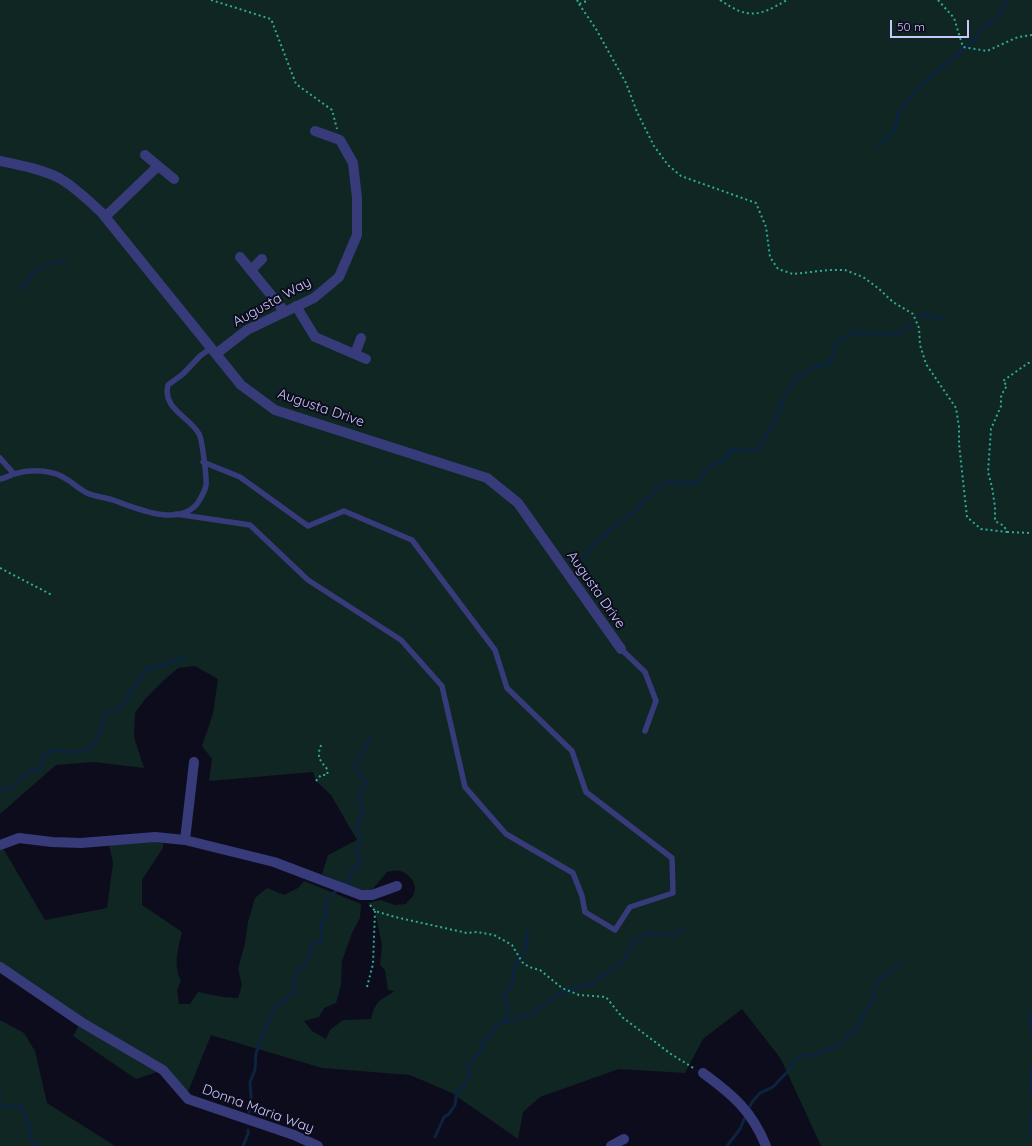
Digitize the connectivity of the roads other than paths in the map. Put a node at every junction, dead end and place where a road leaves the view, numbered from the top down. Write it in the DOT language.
graph roads {
  1 [pos="316,131"];
  2 [pos="145,155"];
  3 [pos="0,161"];
  4 [pos="158,166"];
  5 [pos="174,179"];
  6 [pos="105,217"];
  7 [pos="240,257"];
  8 [pos="262,259"];
  9 [pos="251,270"];
  10 [pos="296,306"];
  11 [pos="285,312"];
  12 [pos="361,338"];
  13 [pos="214,351"];
  14 [pos="355,354"];
  15 [pos="366,358"];
  16 [pos="0,458"];
  17 [pos="203,462"];
  18 [pos="14,474"];
  19 [pos="0,479"];
  20 [pos="176,514"];
  21 [pos="621,649"];
  22 [pos="645,731"];
  23 [pos="194,762"];
  24 [pos="185,840"];
  25 [pos="0,845"];
  26 [pos="397,886"];
  27 [pos="0,967"];
  28 [pos="703,1073"];
  29 [pos="624,1139"];
  30 [pos="318,1146"];
  31 [pos="611,1146"];
  32 [pos="766,1146"];
  1 -- 10 [label="street, Augusta Way"];
  2 -- 4 [label="street"];
  3 -- 6 [label="street, Augusta Drive"];
  4 -- 5 [label="street"];
  4 -- 6 [label="street"];
  6 -- 13 [label="street, Augusta Drive"];
  7 -- 9 [label="street"];
  8 -- 9 [label="street"];
  9 -- 11 [label="street"];
  10 -- 11 [label="street, Augusta Way"];
  10 -- 14 [label="street"];
  11 -- 13 [label="street, Augusta Way"];
  12 -- 14 [label="street"];
  13 -- 17 [label="lane"];
  13 -- 21 [label="street, Augusta Drive"];
  14 -- 15 [label="street"];
  16 -- 18 [label="lane"];
  17 -- 20 [label="lane"];
  17 -- 20 [label="lane"];
  18 -- 19 [label="lane"];
  18 -- 20 [label="lane"];
  21 -- 22 [label="lane"];
  23 -- 24 [label="street"];
  24 -- 25 [label="street"];
  24 -- 26 [label="street"];
  27 -- 30 [label="street, Donna Maria Way"];
  28 -- 32 [label="street"];
  29 -- 31 [label="street"];
}
